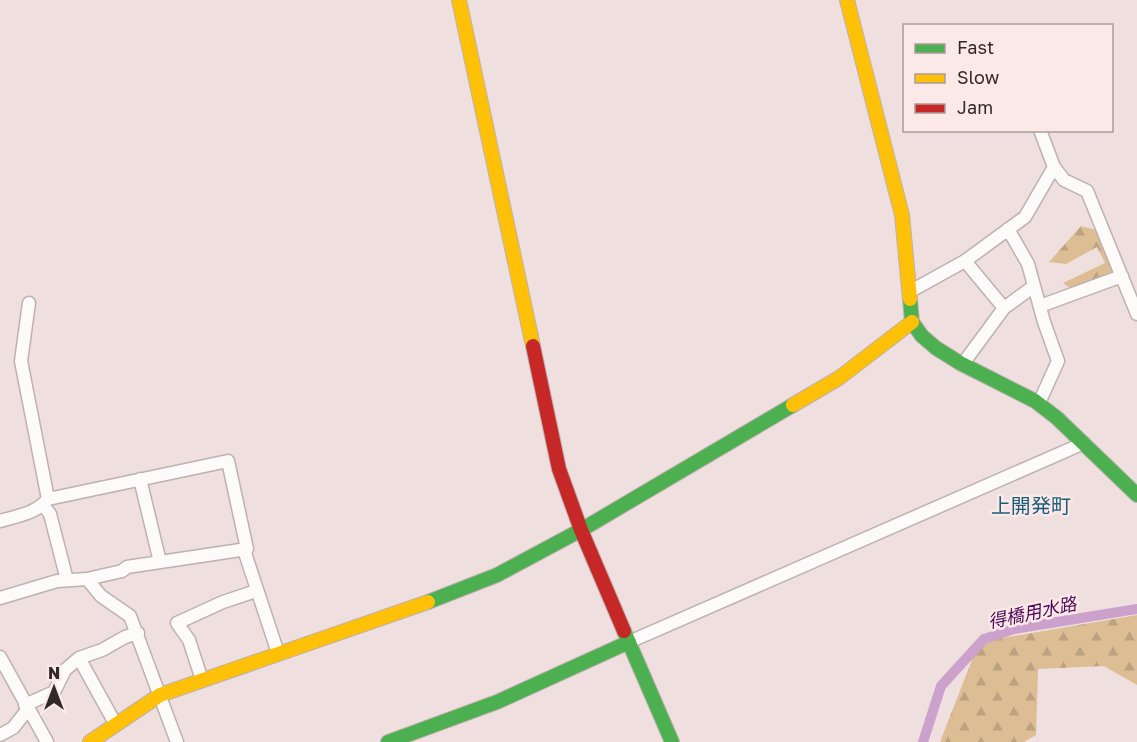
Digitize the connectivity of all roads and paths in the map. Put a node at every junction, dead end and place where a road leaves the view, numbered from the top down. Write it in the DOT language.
graph roads {
  1 [pos="459,0"];
  2 [pos="847,0"];
  3 [pos="1041,132"];
  4 [pos="1054,167"];
  5 [pos="1008,229"];
  6 [pos="965,261"];
  7 [pos="1122,276"];
  8 [pos="1034,286"];
  9 [pos="909,292"];
  10 [pos="29,303"];
  11 [pos="1040,306"];
  12 [pos="1004,308"];
  13 [pos="1137,314"];
  14 [pos="912,322"];
  15 [pos="962,365"];
  16 [pos="1039,403"];
  17 [pos="1084,443"];
  18 [pos="140,479"];
  19 [pos="1137,495"];
  20 [pos="46,502"];
  21 [pos="0,521"];
  22 [pos="581,530"];
  23 [pos="247,549"];
  24 [pos="160,562"];
  25 [pos="87,579"];
  26 [pos="67,580"];
  27 [pos="256,591"];
  28 [pos="0,598"];
  29 [pos="138,633"];
  30 [pos="629,642"];
  31 [pos="278,653"];
  32 [pos="0,657"];
  33 [pos="79,658"];
  34 [pos="202,680"];
  35 [pos="160,695"];
  36 [pos="27,707"];
  37 [pos="116,725"];
  38 [pos="0,735"];
  39 [pos="47,742"];
  40 [pos="90,742"];
  41 [pos="177,742"];
  42 [pos="388,742"];
  43 [pos="672,742"];
  1 -- 22 [label="street"];
  2 -- 9 [label="street"];
  3 -- 4 [label="street"];
  4 -- 5 [label="street"];
  4 -- 7 [label="street"];
  5 -- 6 [label="street"];
  5 -- 8 [label="street"];
  6 -- 9 [label="street"];
  6 -- 12 [label="street"];
  7 -- 11 [label="street"];
  7 -- 13 [label="street"];
  8 -- 11 [label="street"];
  8 -- 12 [label="street"];
  9 -- 14 [label="street"];
  10 -- 20 [label="street"];
  11 -- 16 [label="street"];
  12 -- 15 [label="street"];
  14 -- 15 [label="street"];
  14 -- 22 [label="street"];
  15 -- 16 [label="street"];
  16 -- 17 [label="street"];
  17 -- 19 [label="street"];
  17 -- 30 [label="street"];
  18 -- 20 [label="street"];
  18 -- 23 [label="street"];
  18 -- 24 [label="street"];
  20 -- 21 [label="street"];
  20 -- 26 [label="street"];
  22 -- 30 [label="street"];
  22 -- 31 [label="street"];
  23 -- 24 [label="street"];
  23 -- 27 [label="street"];
  24 -- 25 [label="street"];
  25 -- 26 [label="street"];
  25 -- 29 [label="street"];
  26 -- 28 [label="street"];
  27 -- 31 [label="street"];
  27 -- 34 [label="street"];
  29 -- 33 [label="street"];
  29 -- 35 [label="street"];
  30 -- 42 [label="street"];
  30 -- 43 [label="street"];
  31 -- 34 [label="street"];
  32 -- 36 [label="street"];
  33 -- 36 [label="street"];
  33 -- 37 [label="street"];
  34 -- 35 [label="street"];
  35 -- 37 [label="street"];
  35 -- 41 [label="street"];
  36 -- 38 [label="street"];
  36 -- 39 [label="street"];
  37 -- 40 [label="street"];
}
